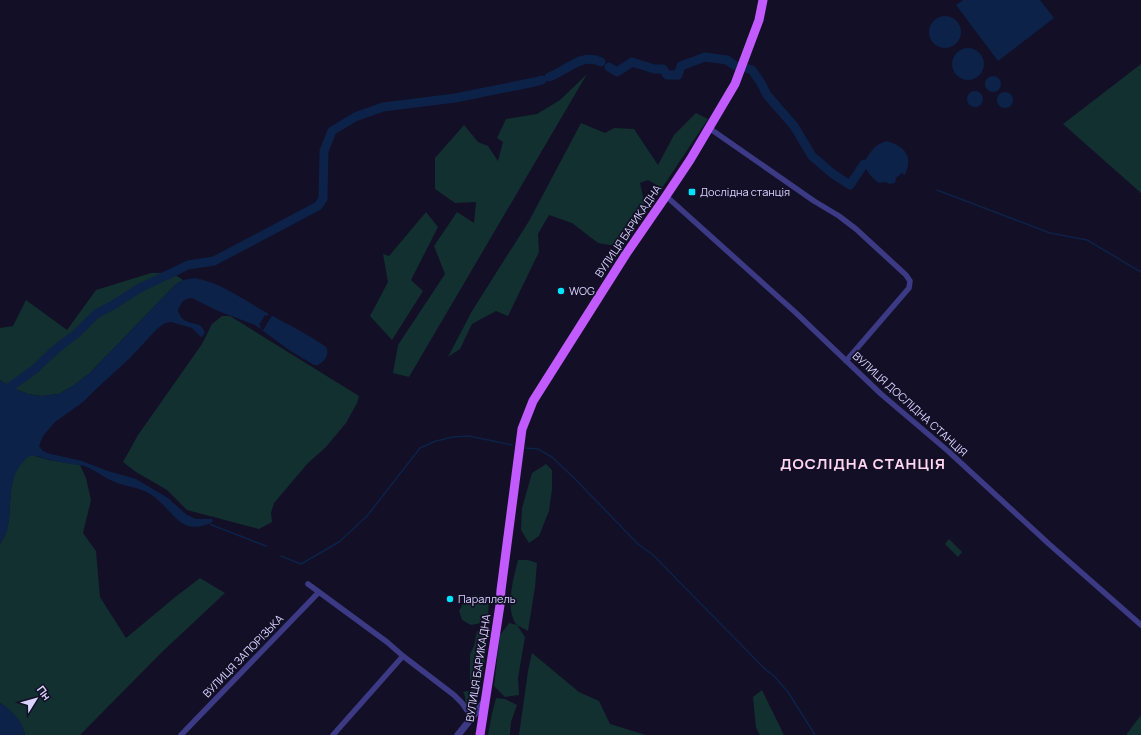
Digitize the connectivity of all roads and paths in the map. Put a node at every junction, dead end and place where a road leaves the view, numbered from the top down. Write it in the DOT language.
graph roads {
  1 [pos="763,0"];
  2 [pos="709,128"];
  3 [pos="666,196"];
  4 [pos="846,360"];
  5 [pos="308,584"];
  6 [pos="318,592"];
  7 [pos="1141,625"];
  8 [pos="403,656"];
  9 [pos="485,701"];
  10 [pos="472,718"];
  11 [pos="181,735"];
  12 [pos="333,735"];
  13 [pos="458,735"];
  14 [pos="480,735"];
  1 -- 2 [label="main road, ВУЛИЦЯ БАРИКАДНА"];
  2 -- 3 [label="main road, ВУЛИЦЯ БАРИКАДНА"];
  2 -- 4 [label="street"];
  3 -- 4 [label="street, ВУЛИЦЯ ДОСЛІДНА СТАНЦІЯ"];
  3 -- 9 [label="main road, ВУЛИЦЯ БАРИКАДНА"];
  4 -- 7 [label="street, ВУЛИЦЯ ДОСЛІДНА СТАНЦІЯ"];
  5 -- 6 [label="street"];
  6 -- 8 [label="street"];
  6 -- 11 [label="street, ВУЛИЦЯ ЗАПОРІЗЬКА"];
  8 -- 10 [label="street"];
  8 -- 12 [label="street"];
  9 -- 10 [label="street"];
  9 -- 14 [label="main road, ВУЛИЦЯ БАРИКАДНА"];
  10 -- 13 [label="street"];
}
